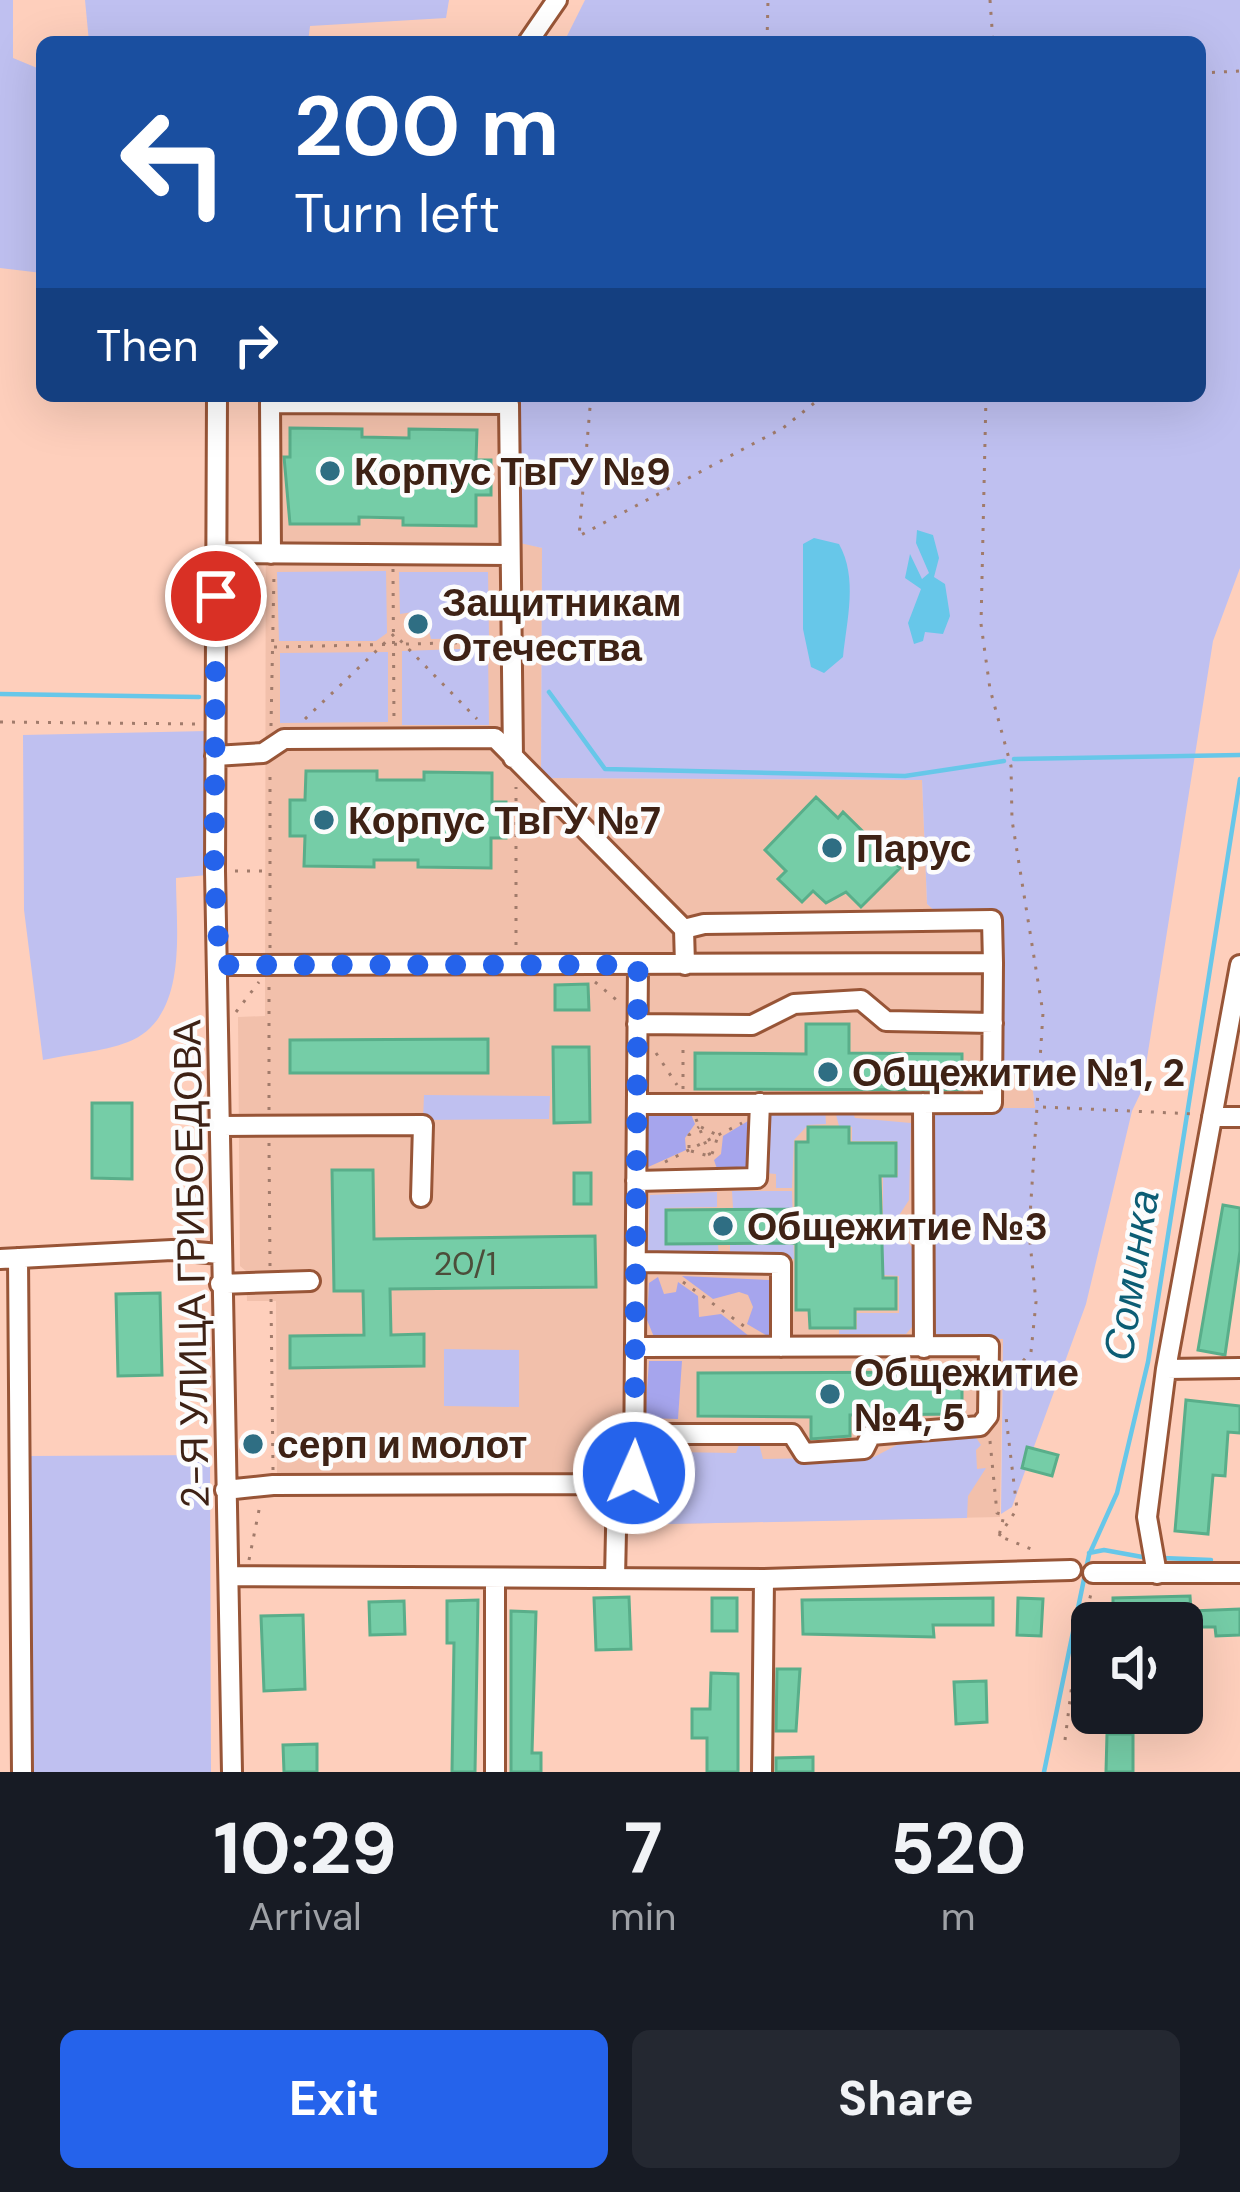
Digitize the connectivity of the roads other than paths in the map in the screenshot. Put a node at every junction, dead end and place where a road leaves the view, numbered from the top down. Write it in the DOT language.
graph roads {
  1 [pos="557,0"];
  2 [pos="532,36"];
  3 [pos="217,402"];
  4 [pos="350,402"];
  5 [pos="510,402"];
  6 [pos="216,553"];
  7 [pos="272,555"];
  8 [pos="510,555"];
  9 [pos="215,756"];
  10 [pos="513,758"];
  11 [pos="684,929"];
  12 [pos="993,963"];
  13 [pos="220,965"];
  14 [pos="638,965"];
  15 [pos="685,965"];
  16 [pos="1240,965"];
  17 [pos="638,1017"];
  18 [pos="993,1023"];
  19 [pos="760,1102"];
  20 [pos="923,1103"];
  21 [pos="638,1104"];
  22 [pos="1207,1116"];
  23 [pos="1240,1117"];
  24 [pos="221,1126"];
  25 [pos="636,1181"];
  26 [pos="421,1197"];
  27 [pos="220,1254"];
  28 [pos="9,1258"];
  29 [pos="639,1262"];
  30 [pos="310,1281"];
  31 [pos="220,1284"];
  32 [pos="637,1347"];
  33 [pos="782,1347"];
  34 [pos="924,1348"];
  35 [pos="1240,1368"];
  36 [pos="1166,1369"];
  37 [pos="636,1434"];
  38 [pos="9,1480"];
  39 [pos="617,1484"];
  40 [pos="225,1490"];
  41 [pos="1071,1570"];
  42 [pos="1093,1573"];
  43 [pos="1240,1573"];
  44 [pos="239,1574"];
  45 [pos="1157,1574"];
  46 [pos="495,1578"];
  47 [pos="615,1578"];
  48 [pos="764,1579"];
  49 [pos="21,1663"];
  50 [pos="0,1664"];
  51 [pos="22,1772"];
  52 [pos="232,1772"];
  53 [pos="494,1772"];
  54 [pos="762,1772"];
  1 -- 2 [label="street"];
  3 -- 6 [label="street, 2-Я УЛИЦА ГРИБОЕДОВА"];
  4 -- 7 [label="street"];
  5 -- 8 [label="street"];
  6 -- 7 [label="street"];
  6 -- 9 [label="street, 2-Я УЛИЦА ГРИБОЕДОВА"];
  7 -- 8 [label="street"];
  8 -- 10 [label="street"];
  9 -- 10 [label="street"];
  9 -- 13 [label="street, 2-Я УЛИЦА ГРИБОЕДОВА"];
  10 -- 11 [label="street"];
  11 -- 12 [label="street"];
  11 -- 15 [label="street"];
  12 -- 15 [label="street"];
  12 -- 18 [label="street"];
  13 -- 14 [label="street"];
  13 -- 24 [label="street, 2-Я УЛИЦА ГРИБОЕДОВА"];
  14 -- 15 [label="street"];
  14 -- 17 [label="street"];
  16 -- 22 [label="street"];
  17 -- 18 [label="street"];
  17 -- 21 [label="street"];
  18 -- 20 [label="street"];
  19 -- 20 [label="street"];
  19 -- 21 [label="street"];
  19 -- 25 [label="street"];
  20 -- 34 [label="street"];
  21 -- 25 [label="street"];
  22 -- 23 [label="street"];
  22 -- 36 [label="street"];
  24 -- 26 [label="street"];
  24 -- 27 [label="street, 2-Я УЛИЦА ГРИБОЕДОВА"];
  25 -- 29 [label="street"];
  27 -- 28 [label="street"];
  27 -- 31 [label="street, 2-Я УЛИЦА ГРИБОЕДОВА"];
  28 -- 38 [label="street"];
  29 -- 32 [label="street"];
  29 -- 33 [label="street"];
  30 -- 31 [label="street"];
  31 -- 40 [label="street, 2-Я УЛИЦА ГРИБОЕДОВА"];
  32 -- 33 [label="street"];
  32 -- 37 [label="street"];
  33 -- 34 [label="street"];
  34 -- 37 [label="street"];
  35 -- 36 [label="street"];
  36 -- 45 [label="street"];
  37 -- 39 [label="street"];
  38 -- 49 [label="street"];
  39 -- 40 [label="street"];
  39 -- 47 [label="street"];
  40 -- 44 [label="street, 2-Я УЛИЦА ГРИБОЕДОВА"];
  41 -- 48 [label="street"];
  42 -- 45 [label="street"];
  43 -- 45 [label="street"];
  44 -- 46 [label="street"];
  44 -- 52 [label="street, 2-Я УЛИЦА ГРИБОЕДОВА"];
  46 -- 47 [label="street"];
  46 -- 53 [label="street"];
  47 -- 48 [label="street"];
  48 -- 54 [label="street"];
  49 -- 50 [label="street"];
  49 -- 51 [label="street"];
}
